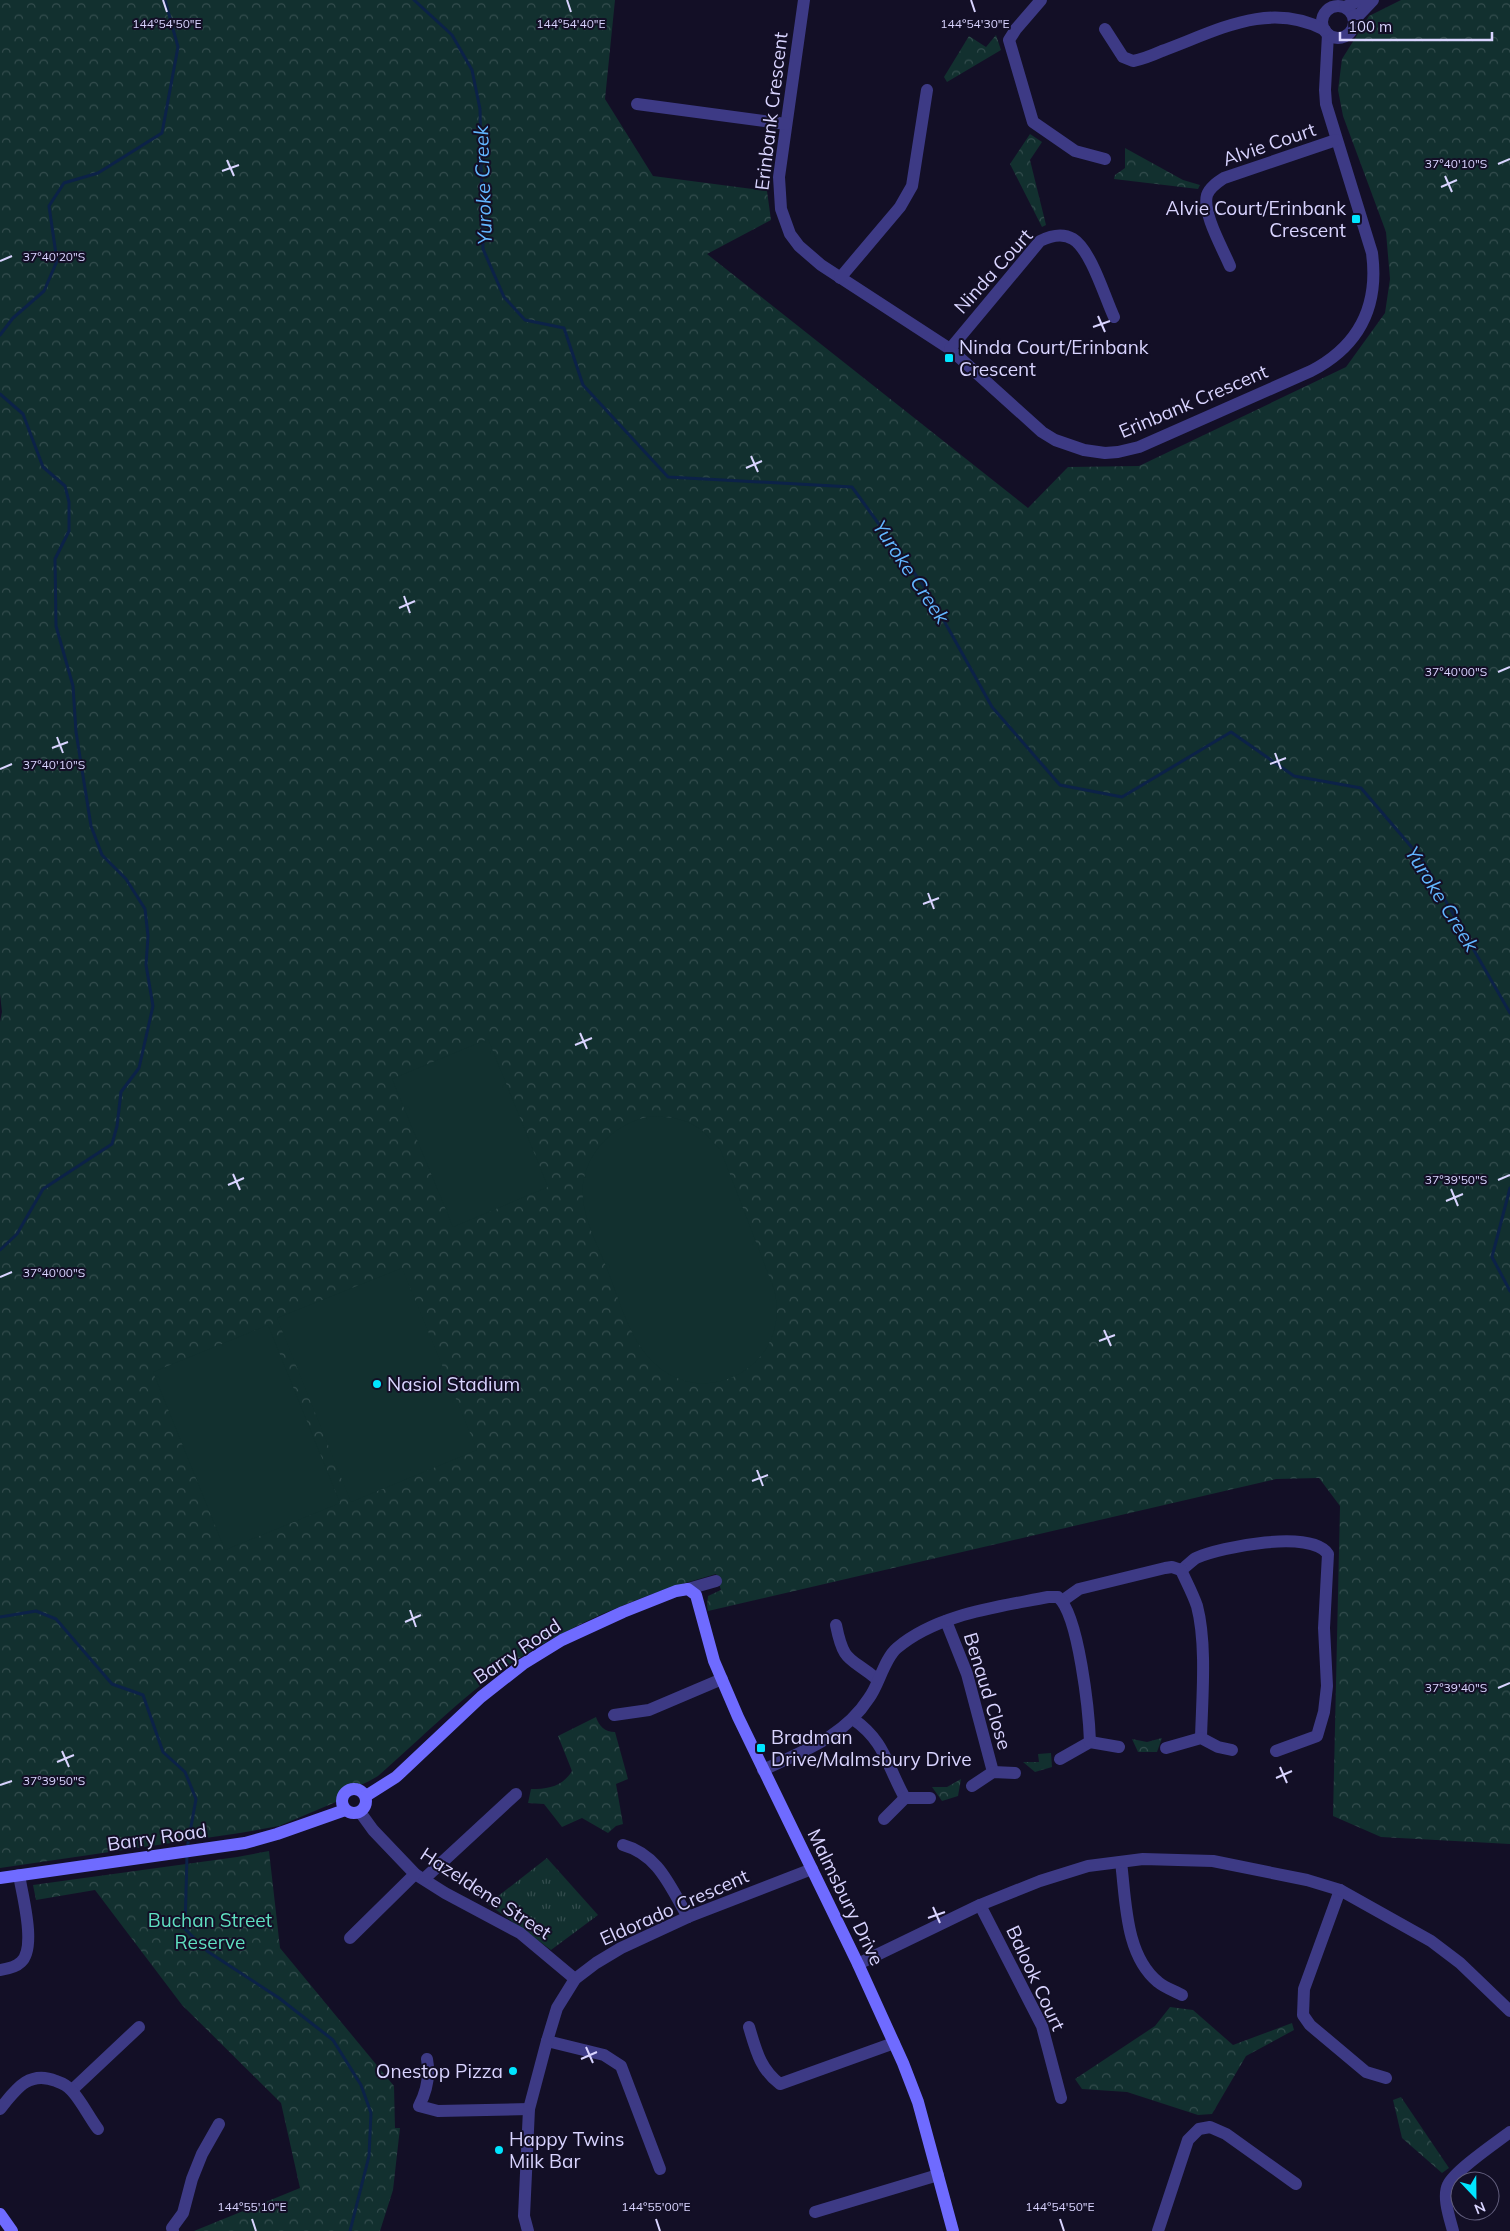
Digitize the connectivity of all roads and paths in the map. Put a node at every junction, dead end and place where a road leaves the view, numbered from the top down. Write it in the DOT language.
graph roads {
  1 [pos="804,0"];
  2 [pos="1041,0"];
  3 [pos="1360,0"];
  4 [pos="1373,0"];
  5 [pos="1340,4"];
  6 [pos="1326,8"];
  7 [pos="1298,19"];
  8 [pos="1354,20"];
  9 [pos="1105,29"];
  10 [pos="1326,32"];
  11 [pos="1343,36"];
  12 [pos="1327,65"];
  13 [pos="926,90"];
  14 [pos="637,104"];
  15 [pos="786,124"];
  16 [pos="1336,140"];
  17 [pos="1105,159"];
  18 [pos="1230,266"];
  19 [pos="840,278"];
  20 [pos="1114,318"];
  21 [pos="950,349"];
  22 [pos="1181,1570"];
  23 [pos="716,1581"];
  24 [pos="688,1589"];
  25 [pos="1062,1601"];
  26 [pos="946,1621"];
  27 [pos="835,1625"];
  28 [pos="722,1680"];
  29 [pos="878,1680"];
  30 [pos="614,1715"];
  31 [pos="852,1719"];
  32 [pos="1201,1738"];
  33 [pos="1090,1742"];
  34 [pos="1119,1747"];
  35 [pos="1166,1748"];
  36 [pos="1232,1750"];
  37 [pos="1276,1750"];
  38 [pos="1060,1759"];
  39 [pos="763,1770"];
  40 [pos="993,1772"];
  41 [pos="1015,1773"];
  42 [pos="972,1786"];
  43 [pos="516,1794"];
  44 [pos="366,1796"];
  45 [pos="905,1798"];
  46 [pos="930,1798"];
  47 [pos="345,1810"];
  48 [pos="360,1812"];
  49 [pos="884,1819"];
  50 [pos="623,1845"];
  51 [pos="1121,1862"];
  52 [pos="812,1869"];
  53 [pos="19,1875"];
  54 [pos="420,1876"];
  55 [pos="0,1878"];
  56 [pos="1340,1890"];
  57 [pos="980,1905"];
  58 [pos="688,1917"];
  59 [pos="350,1938"];
  60 [pos="858,1964"];
  61 [pos="0,1970"];
  62 [pos="575,1979"];
  63 [pos="1182,1995"];
  64 [pos="1510,2011"];
  65 [pos="139,2027"];
  66 [pos="749,2027"];
  67 [pos="547,2041"];
  68 [pos="894,2043"];
  69 [pos="427,2059"];
  70 [pos="1386,2078"];
  71 [pos="72,2090"];
  72 [pos="1061,2098"];
  73 [pos="0,2109"];
  74 [pos="529,2109"];
  75 [pos="219,2124"];
  76 [pos="98,2129"];
  77 [pos="1510,2132"];
  78 [pos="660,2169"];
  79 [pos="938,2175"];
  80 [pos="1296,2184"];
  81 [pos="815,2212"];
  82 [pos="0,2214"];
  83 [pos="12,2231"];
  84 [pos="173,2231"];
  85 [pos="528,2231"];
  86 [pos="953,2231"];
  87 [pos="1158,2231"];
  88 [pos="1453,2231"];
  1 -- 15 [label="street, Erinbank Crescent"];
  2 -- 17 [label="street"];
  3 -- 5 [label="street"];
  4 -- 8 [label="street"];
  5 -- 6 [label="street"];
  5 -- 8 [label="street"];
  6 -- 7 [label="street"];
  6 -- 10 [label="street"];
  7 -- 9 [label="street"];
  7 -- 10 [label="street"];
  8 -- 11 [label="street"];
  10 -- 11 [label="street"];
  10 -- 12 [label="street, Erinbank Crescent"];
  11 -- 12 [label="street, Erinbank Crescent"];
  12 -- 16 [label="street, Erinbank Crescent"];
  13 -- 19 [label="street"];
  14 -- 15 [label="street"];
  15 -- 19 [label="street, Erinbank Crescent"];
  16 -- 18 [label="street, Alvie Court"];
  16 -- 21 [label="street, Erinbank Crescent"];
  19 -- 21 [label="street, Erinbank Crescent"];
  20 -- 21 [label="street, Ninda Court"];
  22 -- 25 [label="street"];
  22 -- 32 [label="street"];
  22 -- 37 [label="street"];
  23 -- 24 [label="street, Barry Road"];
  24 -- 28 [label="street, Malmsbury Drive"];
  24 -- 44 [label="street, Barry Road"];
  25 -- 26 [label="street"];
  25 -- 33 [label="street"];
  26 -- 29 [label="street"];
  26 -- 40 [label="street, Benaud Close"];
  27 -- 29 [label="street"];
  28 -- 30 [label="street"];
  28 -- 39 [label="street, Malmsbury Drive"];
  29 -- 31 [label="street"];
  31 -- 39 [label="street"];
  31 -- 45 [label="street"];
  32 -- 35 [label="street"];
  32 -- 36 [label="street"];
  33 -- 34 [label="street"];
  33 -- 38 [label="street"];
  39 -- 52 [label="street, Malmsbury Drive"];
  40 -- 41 [label="street, Benaud Close"];
  40 -- 42 [label="street, Benaud Close"];
  43 -- 54 [label="street"];
  44 -- 47 [label="street"];
  44 -- 48 [label="street"];
  45 -- 46 [label="street"];
  45 -- 49 [label="street"];
  47 -- 48 [label="street"];
  47 -- 53 [label="street, Barry Road"];
  48 -- 54 [label="street, Hazeldene Street"];
  50 -- 58 [label="street"];
  51 -- 56 [label="street"];
  51 -- 57 [label="street"];
  51 -- 63 [label="street"];
  52 -- 58 [label="street, Eldorado Crescent"];
  52 -- 60 [label="street, Malmsbury Drive"];
  53 -- 55 [label="street, Barry Road"];
  53 -- 61 [label="street"];
  54 -- 59 [label="street"];
  54 -- 62 [label="street, Hazeldene Street"];
  56 -- 64 [label="street"];
  56 -- 70 [label="street"];
  57 -- 60 [label="street"];
  57 -- 72 [label="street, Balook Court"];
  58 -- 62 [label="street, Eldorado Crescent"];
  60 -- 68 [label="street, Malmsbury Drive"];
  62 -- 67 [label="street, Eldorado Crescent"];
  65 -- 71 [label="street"];
  66 -- 68 [label="street"];
  67 -- 74 [label="street, Eldorado Crescent"];
  67 -- 78 [label="street"];
  68 -- 79 [label="street, Malmsbury Drive"];
  69 -- 74 [label="street"];
  71 -- 73 [label="street"];
  71 -- 76 [label="street"];
  74 -- 85 [label="street, Eldorado Crescent"];
  75 -- 84 [label="street"];
  77 -- 88 [label="street"];
  79 -- 81 [label="street"];
  79 -- 86 [label="street, Malmsbury Drive"];
  80 -- 87 [label="street"];
  82 -- 83 [label="street"];
}
